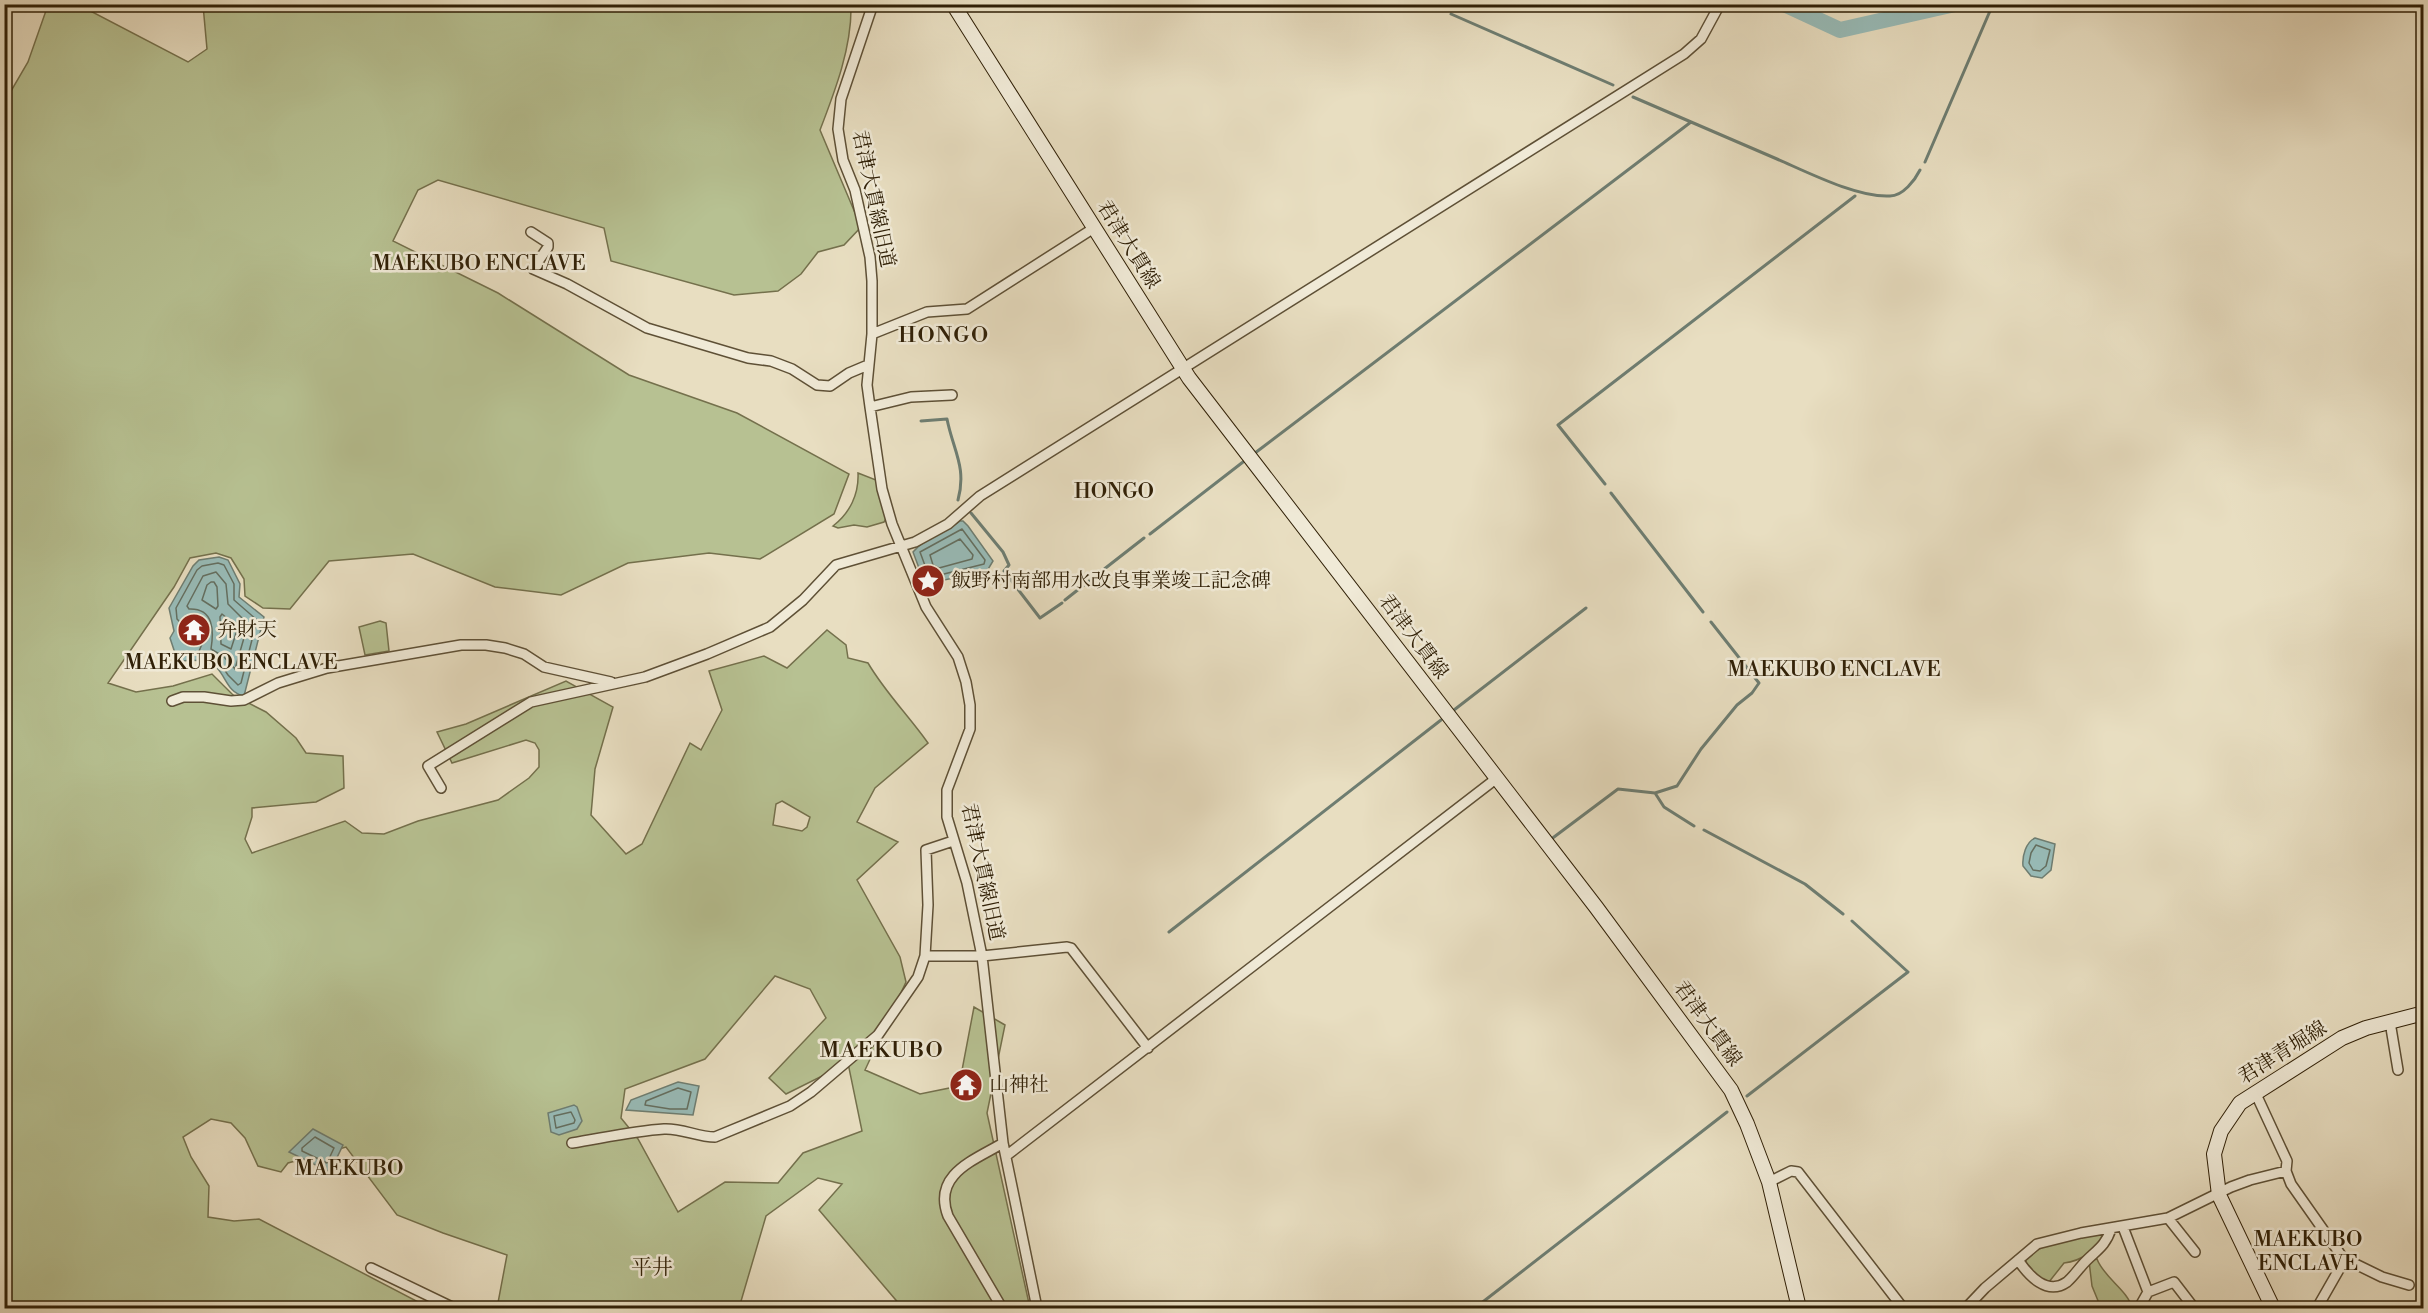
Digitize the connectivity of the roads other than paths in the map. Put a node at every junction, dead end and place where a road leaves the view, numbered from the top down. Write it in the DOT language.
graph roads {
  1 [pos="873,4"];
  2 [pos="953,4"];
  3 [pos="1720,4"];
  4 [pos="1094,228"];
  5 [pos="531,232"];
  6 [pos="872,334"];
  7 [pos="868,365"];
  8 [pos="1182,368"];
  9 [pos="952,395"];
  10 [pos="870,407"];
  11 [pos="901,546"];
  12 [pos="614,683"];
  13 [pos="172,700"];
  14 [pos="1497,778"];
  15 [pos="441,788"];
  16 [pos="953,841"];
  17 [pos="925,956"];
  18 [pos="982,956"];
  19 [pos="2424,1013"];
  20 [pos="2390,1022"];
  21 [pos="1148,1048"];
  22 [pos="2398,1070"];
  23 [pos="2255,1092"];
  24 [pos="572,1143"];
  25 [pos="1003,1143"];
  26 [pos="1006,1156"];
  27 [pos="2286,1171"];
  28 [pos="1769,1182"];
  29 [pos="2219,1195"];
  30 [pos="2168,1218"];
  31 [pos="2123,1227"];
  32 [pos="2111,1229"];
  33 [pos="2195,1251"];
  34 [pos="2344,1259"];
  35 [pos="2018,1260"];
  36 [pos="371,1268"];
  37 [pos="2409,1285"];
  38 [pos="2148,1292"];
  39 [pos="454,1308"];
  40 [pos="1002,1308"];
  41 [pos="1037,1308"];
  42 [pos="1799,1308"];
  43 [pos="1903,1308"];
  44 [pos="1966,1308"];
  45 [pos="2139,1308"];
  46 [pos="2194,1308"];
  47 [pos="2273,1308"];
  48 [pos="2317,1308"];
  1 -- 6 [label="street, 君津大貫線旧道"];
  2 -- 4 [label="main road, 君津大貫線"];
  3 -- 8 [label="street"];
  4 -- 6 [label="street"];
  4 -- 8 [label="main road, 君津大貫線"];
  5 -- 7 [label="street"];
  6 -- 7 [label="street, 君津大貫線旧道"];
  7 -- 10 [label="street, 君津大貫線旧道"];
  8 -- 11 [label="street"];
  8 -- 14 [label="main road, 君津大貫線"];
  9 -- 10 [label="street"];
  10 -- 11 [label="street, 君津大貫線旧道"];
  11 -- 12 [label="street"];
  11 -- 16 [label="street, 君津大貫線旧道"];
  12 -- 13 [label="street"];
  12 -- 15 [label="street"];
  14 -- 21 [label="street"];
  14 -- 28 [label="main road, 君津大貫線"];
  16 -- 17 [label="street"];
  16 -- 18 [label="street, 君津大貫線旧道"];
  17 -- 18 [label="street"];
  17 -- 24 [label="street"];
  18 -- 21 [label="street"];
  18 -- 25 [label="street, 君津大貫線旧道"];
  19 -- 20 [label="main road, 君津青堀線"];
  20 -- 22 [label="street"];
  20 -- 23 [label="main road, 君津青堀線"];
  21 -- 26 [label="street"];
  23 -- 27 [label="street"];
  23 -- 29 [label="main road, 君津青堀線"];
  25 -- 26 [label="street, 君津大貫線旧道"];
  25 -- 40 [label="street"];
  26 -- 41 [label="street, 君津大貫線旧道"];
  27 -- 29 [label="street"];
  27 -- 34 [label="street"];
  28 -- 42 [label="main road, 君津大貫線"];
  28 -- 43 [label="street"];
  29 -- 30 [label="street"];
  29 -- 47 [label="main road, 君津青堀線"];
  30 -- 31 [label="street"];
  30 -- 33 [label="street"];
  31 -- 32 [label="street"];
  31 -- 38 [label="street"];
  32 -- 35 [label="street"];
  32 -- 35 [label="street"];
  34 -- 37 [label="street"];
  34 -- 48 [label="street"];
  35 -- 44 [label="street"];
  36 -- 39 [label="street"];
  38 -- 45 [label="street"];
  38 -- 46 [label="street"];
}
